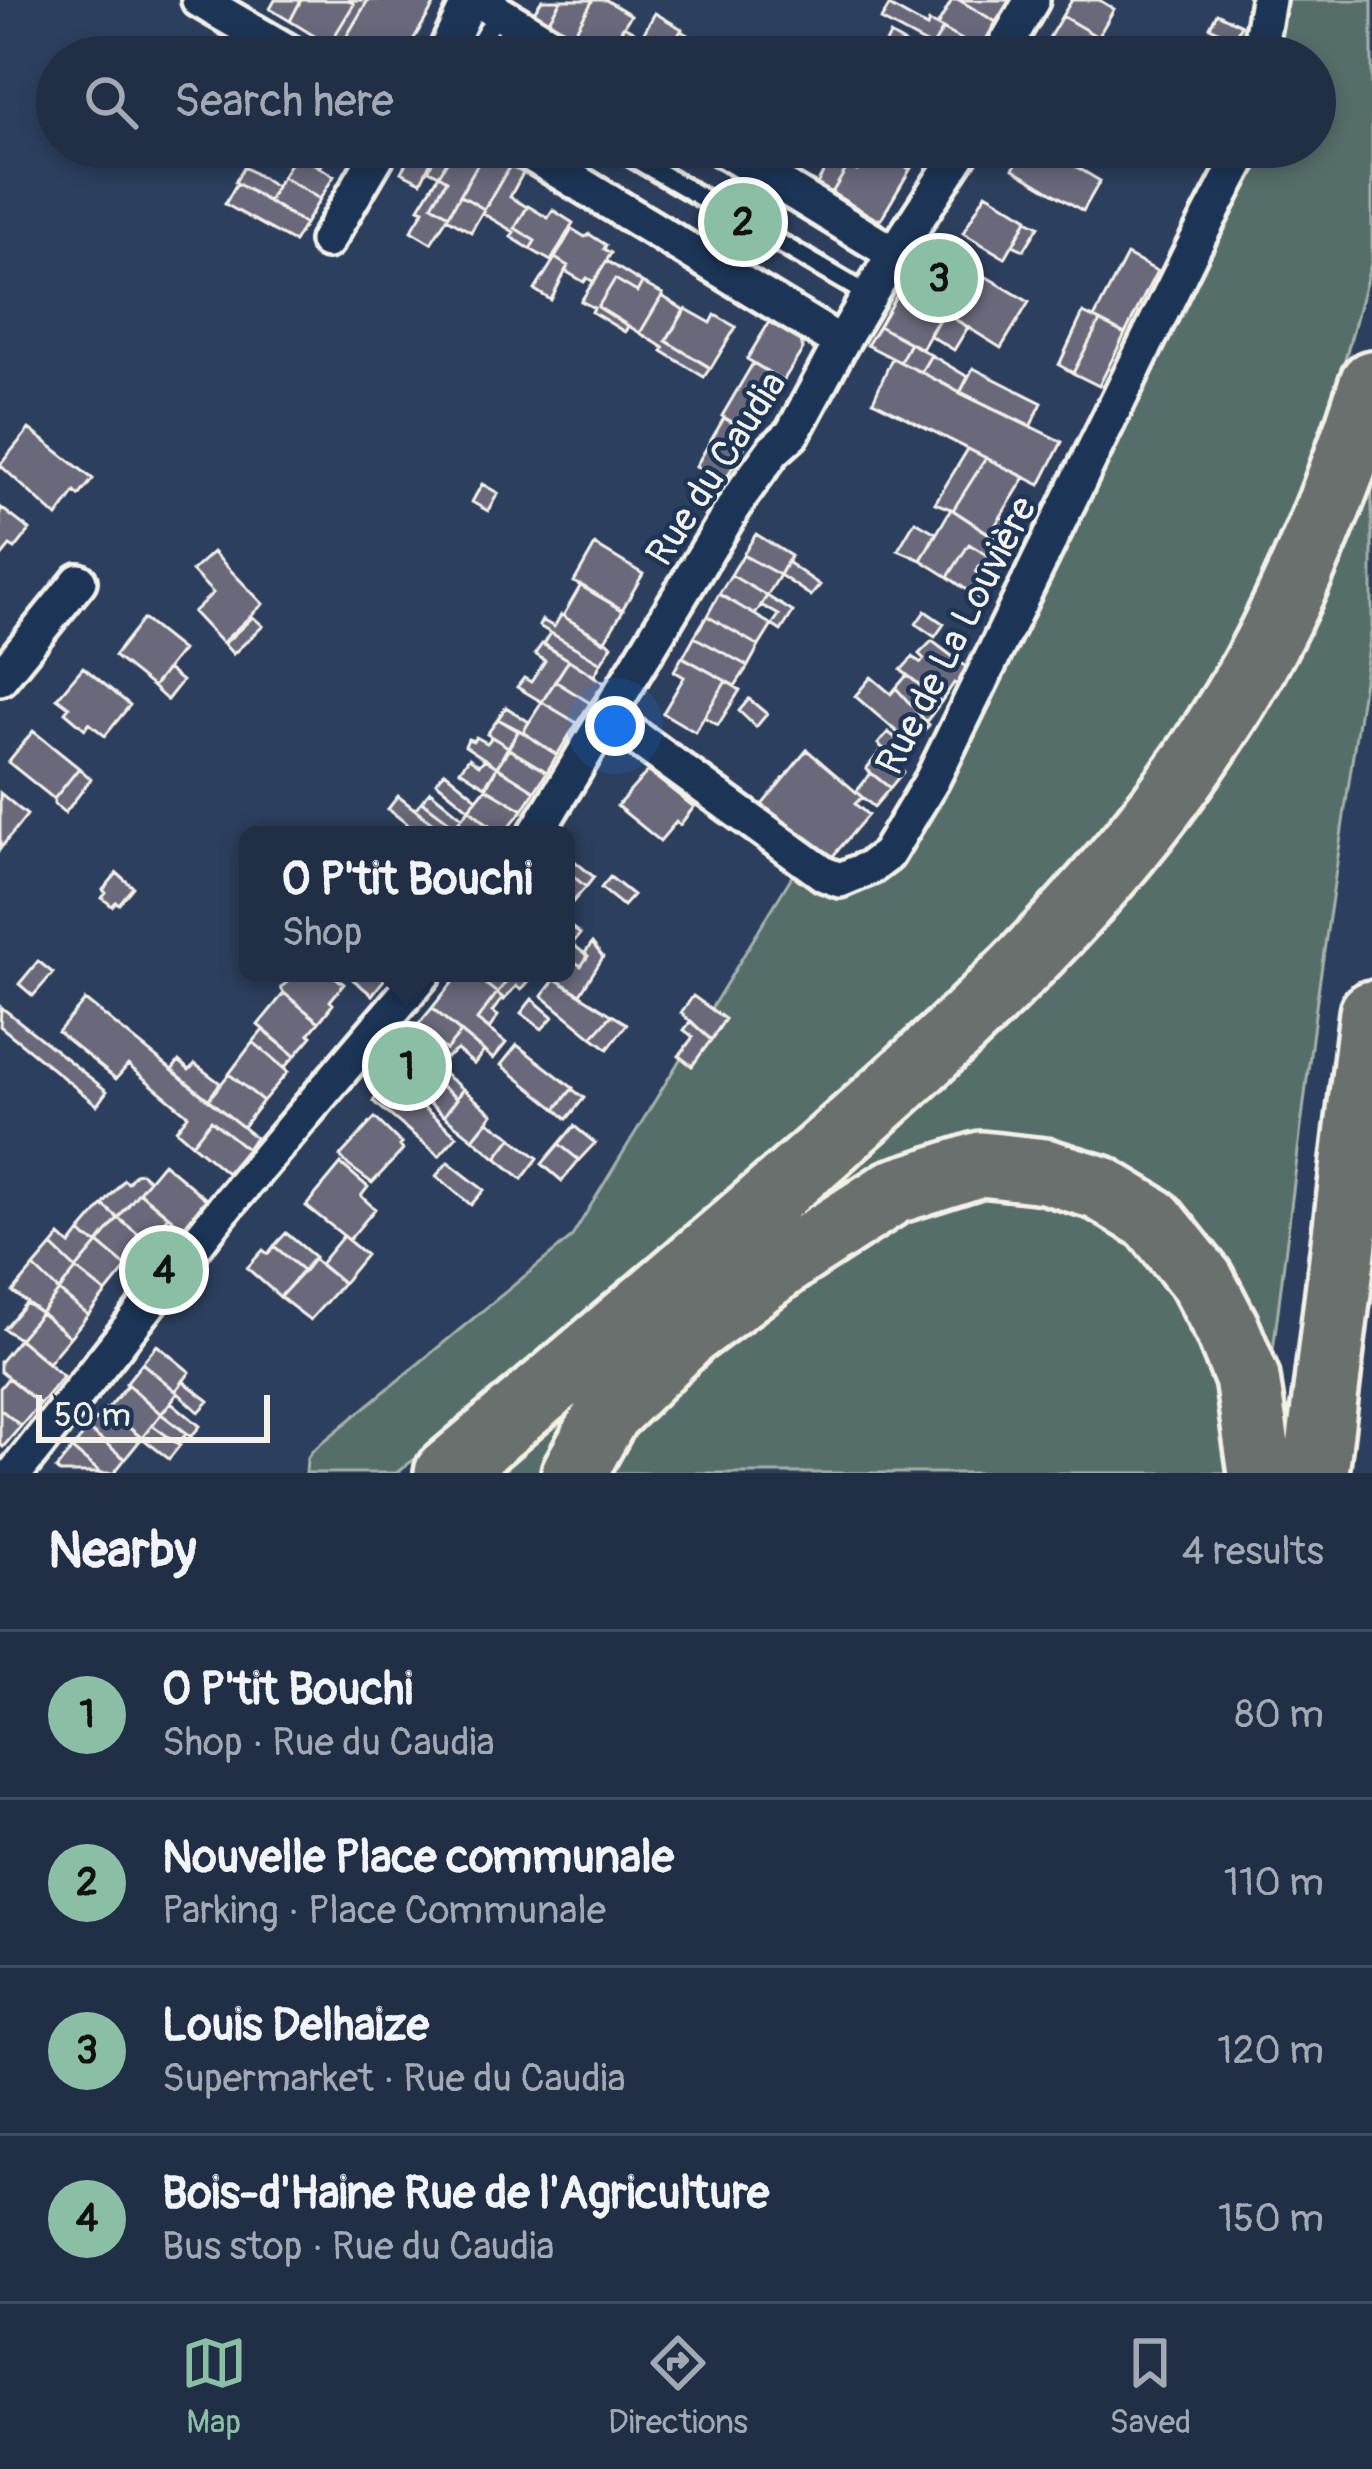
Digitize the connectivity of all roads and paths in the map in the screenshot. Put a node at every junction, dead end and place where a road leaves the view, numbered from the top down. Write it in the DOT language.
graph roads {
  1 [pos="1032,0"];
  2 [pos="1268,0"];
  3 [pos="214,4"];
  4 [pos="482,4"];
  5 [pos="264,36"];
  6 [pos="458,36"];
  7 [pos="475,36"];
  8 [pos="536,36"];
  9 [pos="1011,36"];
  10 [pos="1262,36"];
  11 [pos="369,168"];
  12 [pos="554,168"];
  13 [pos="651,168"];
  14 [pos="753,168"];
  15 [pos="950,168"];
  16 [pos="1235,168"];
  17 [pos="326,241"];
  18 [pos="894,254"];
  19 [pos="870,296"];
  20 [pos="841,343"];
  21 [pos="1372,383"];
  22 [pos="79,580"];
  23 [pos="0,678"];
  24 [pos="608,717"];
  25 [pos="541,826"];
  26 [pos="416,982"];
  27 [pos="1372,1013"];
  28 [pos="15,1473"];
  29 [pos="447,1473"];
  30 [pos="574,1473"];
  31 [pos="1261,1473"];
  32 [pos="1316,1473"];
  1 -- 9 [label="street"];
  2 -- 10 [label="street"];
  3 -- 5 [label="street"];
  4 -- 6 [label="street"];
  4 -- 7 [label="lane"];
  4 -- 8 [label="street"];
  11 -- 17 [label="street"];
  12 -- 20 [label="street"];
  13 -- 19 [label="lane"];
  14 -- 18 [label="street"];
  15 -- 18 [label="street, Rue du Caudia"];
  16 -- 24 [label="street, Rue de La Louvière"];
  18 -- 19 [label="street, Rue du Caudia"];
  19 -- 20 [label="street, Rue du Caudia"];
  20 -- 24 [label="street, Rue du Caudia"];
  21 -- 29 [label="highway"];
  22 -- 23 [label="street"];
  24 -- 25 [label="street, Rue du Caudia"];
  26 -- 28 [label="street"];
  27 -- 32 [label="highway"];
  30 -- 31 [label="highway"];
}
